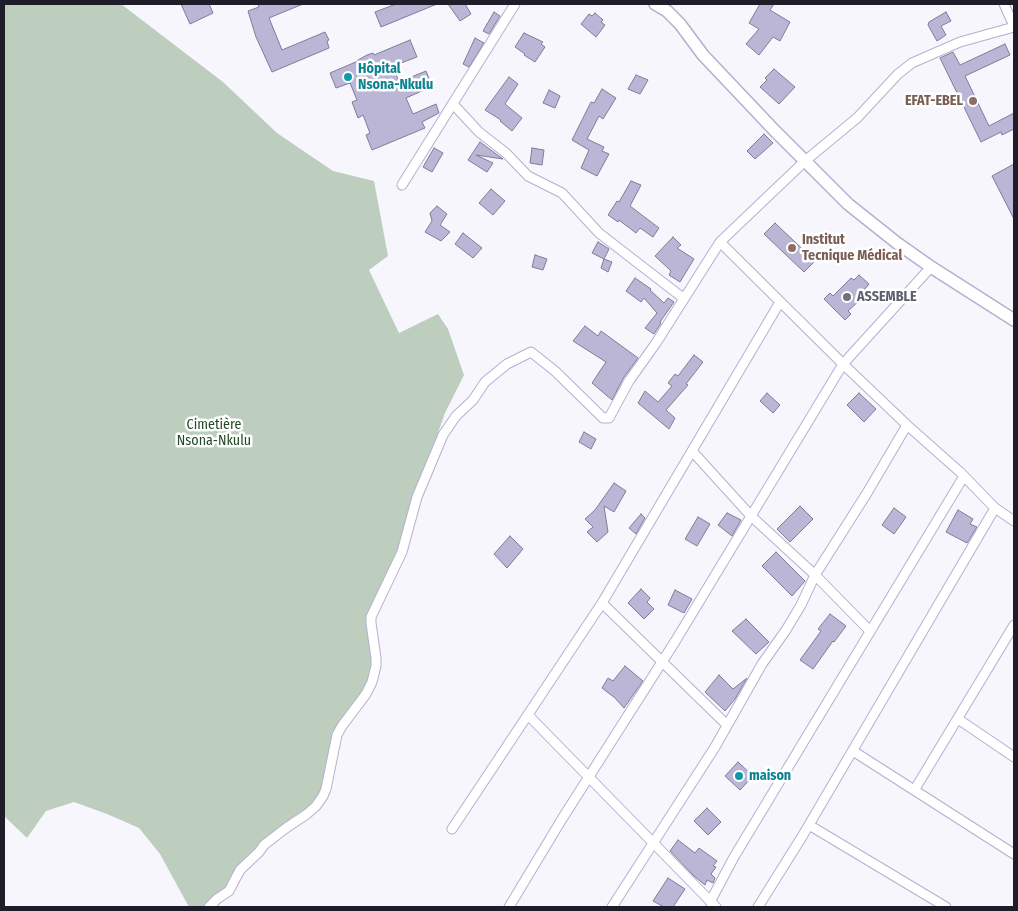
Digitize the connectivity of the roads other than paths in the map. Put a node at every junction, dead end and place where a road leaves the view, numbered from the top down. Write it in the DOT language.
graph roads {
  1 [pos="516,4"];
  2 [pos="655,4"];
  3 [pos="1004,4"];
  4 [pos="1014,27"];
  5 [pos="453,104"];
  6 [pos="805,161"];
  7 [pos="402,185"];
  8 [pos="720,242"];
  9 [pos="931,267"];
  10 [pos="684,298"];
  11 [pos="780,302"];
  12 [pos="1014,320"];
  13 [pos="843,364"];
  14 [pos="907,425"];
  15 [pos="692,451"];
  16 [pos="964,476"];
  17 [pos="995,508"];
  18 [pos="751,516"];
  19 [pos="1014,521"];
  20 [pos="815,575"];
  21 [pos="602,603"];
  22 [pos="1014,625"];
  23 [pos="870,631"];
  24 [pos="662,662"];
  25 [pos="528,715"];
  26 [pos="958,719"];
  27 [pos="727,725"];
  28 [pos="853,751"];
  29 [pos="1014,757"];
  30 [pos="589,778"];
  31 [pos="915,790"];
  32 [pos="810,825"];
  33 [pos="452,828"];
  34 [pos="652,843"];
  35 [pos="1014,854"];
  36 [pos="713,905"];
  37 [pos="210,907"];
  38 [pos="510,907"];
  39 [pos="612,907"];
  40 [pos="758,907"];
  41 [pos="946,907"];
  1 -- 5 [label="street"];
  2 -- 6 [label="street"];
  3 -- 4 [label="street"];
  4 -- 6 [label="street"];
  5 -- 7 [label="street"];
  5 -- 10 [label="street"];
  6 -- 8 [label="street"];
  6 -- 9 [label="street"];
  8 -- 10 [label="street"];
  8 -- 11 [label="street"];
  9 -- 12 [label="street"];
  9 -- 13 [label="street"];
  10 -- 37 [label="street"];
  11 -- 13 [label="street"];
  11 -- 15 [label="street"];
  13 -- 14 [label="street"];
  13 -- 18 [label="street"];
  14 -- 16 [label="street"];
  14 -- 20 [label="street"];
  15 -- 18 [label="street"];
  15 -- 21 [label="street"];
  16 -- 17 [label="street"];
  16 -- 23 [label="street"];
  17 -- 19 [label="street"];
  17 -- 28 [label="street"];
  18 -- 20 [label="street"];
  18 -- 24 [label="street"];
  20 -- 23 [label="street"];
  20 -- 27 [label="street"];
  21 -- 24 [label="street"];
  21 -- 25 [label="street"];
  22 -- 26 [label="street"];
  23 -- 36 [label="street"];
  24 -- 27 [label="street"];
  24 -- 30 [label="street"];
  25 -- 30 [label="street"];
  25 -- 33 [label="street"];
  26 -- 29 [label="street"];
  26 -- 31 [label="street"];
  27 -- 34 [label="street"];
  28 -- 31 [label="street"];
  28 -- 32 [label="street"];
  30 -- 34 [label="street"];
  30 -- 38 [label="street"];
  31 -- 35 [label="street"];
  32 -- 40 [label="street"];
  32 -- 41 [label="street"];
  34 -- 36 [label="street"];
  34 -- 39 [label="street"];
}
